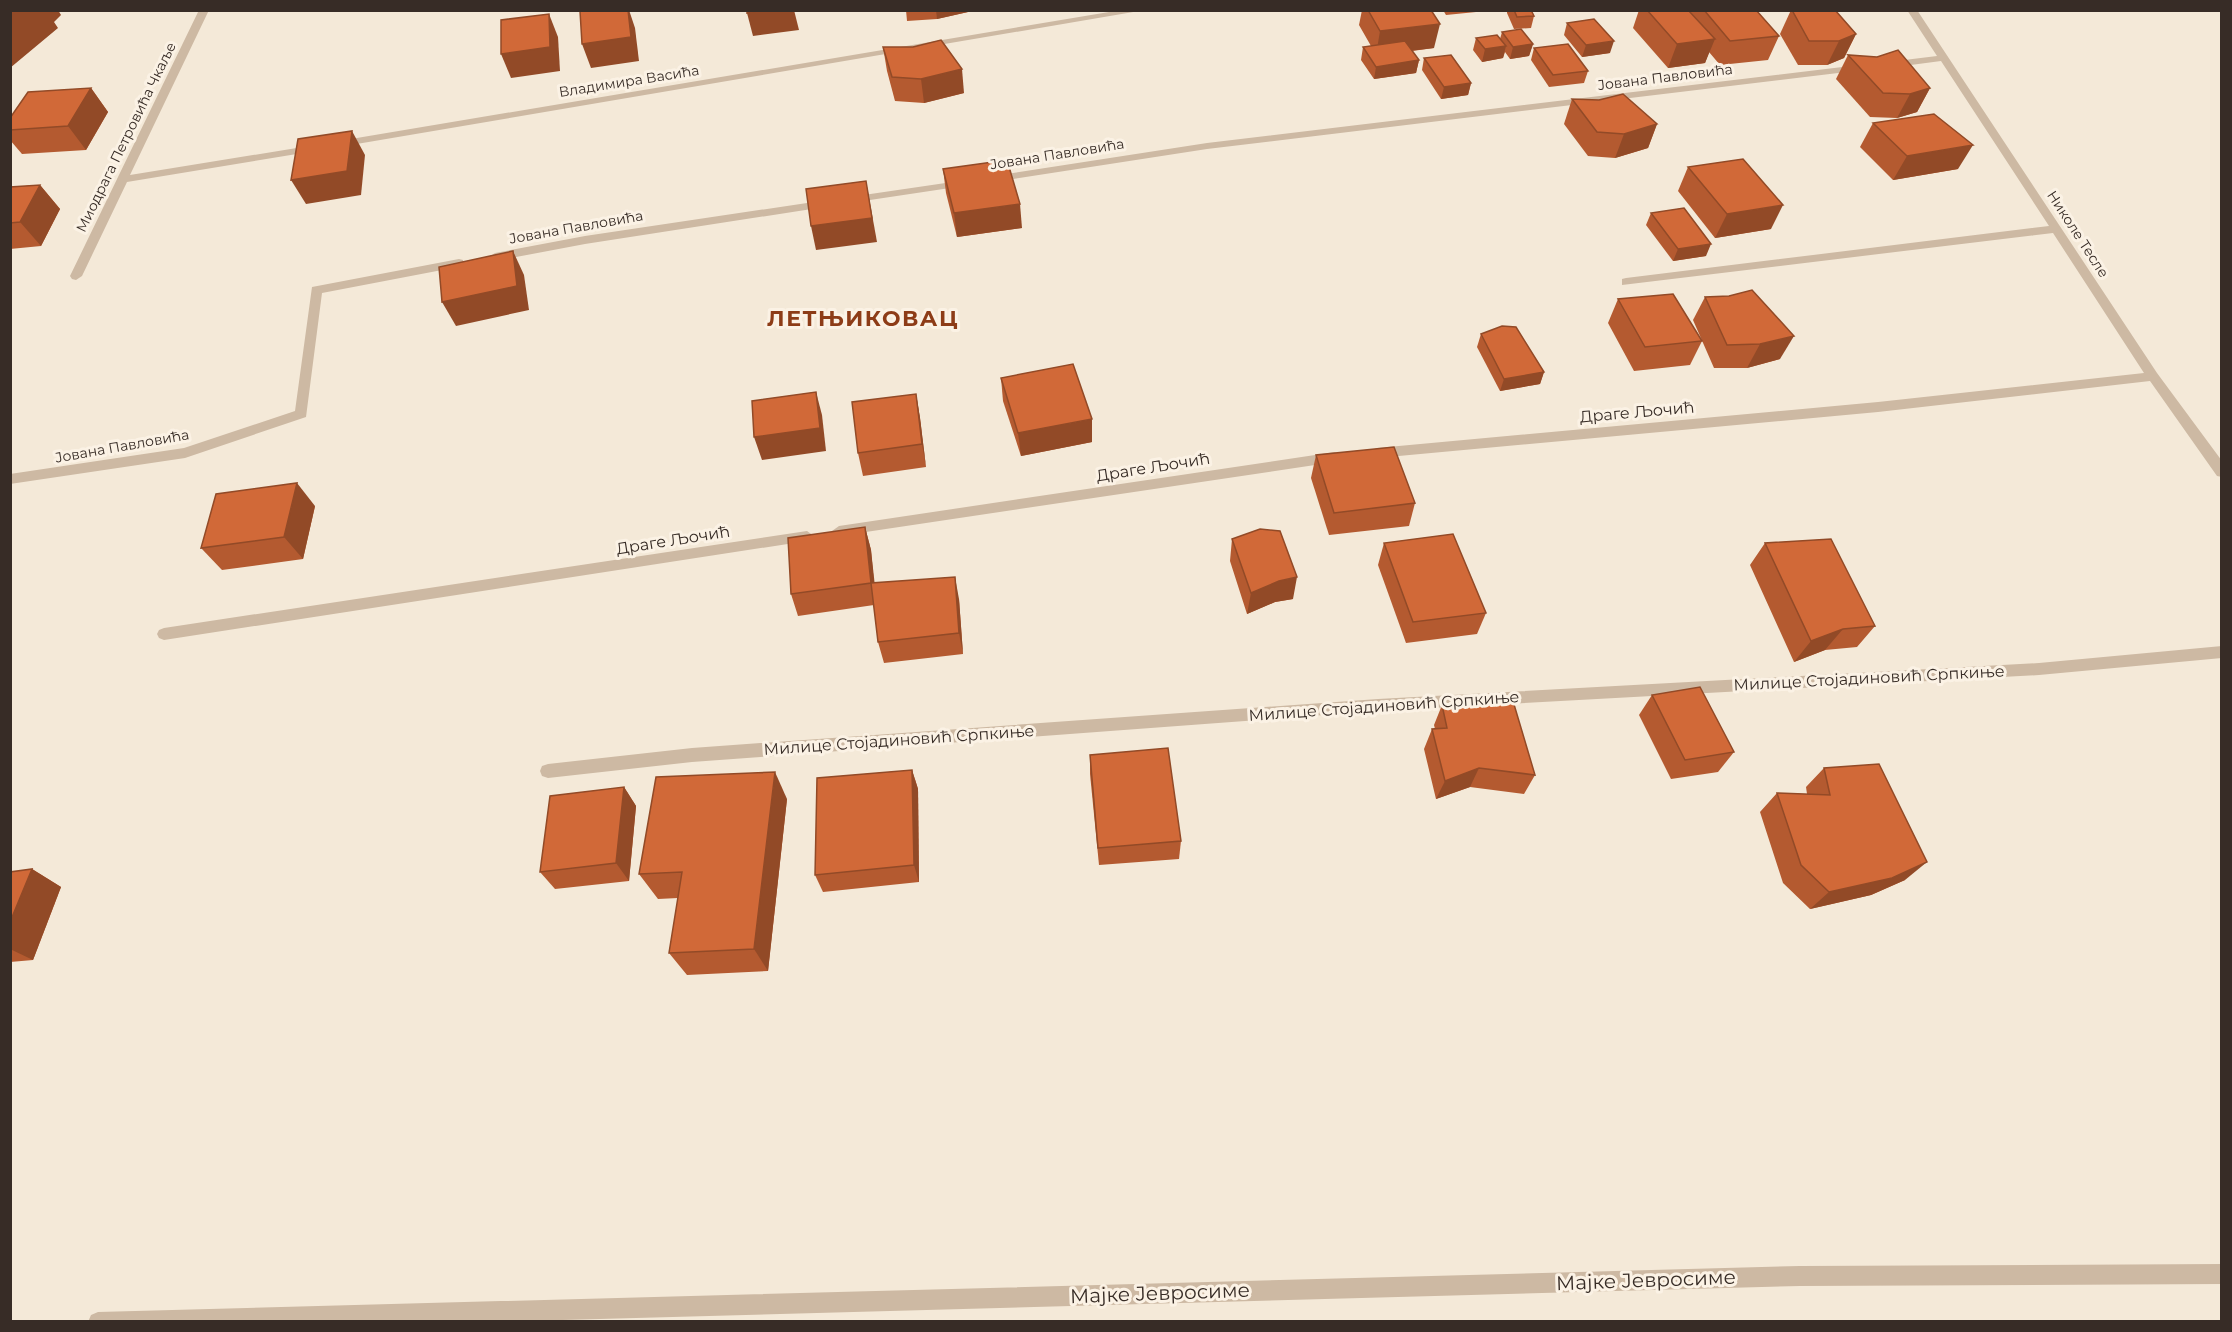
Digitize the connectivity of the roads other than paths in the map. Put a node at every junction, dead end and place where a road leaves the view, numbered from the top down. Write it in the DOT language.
graph roads {
  1 [pos="204,10"];
  2 [pos="1141,10"];
  3 [pos="1911,10"];
  4 [pos="1942,58"];
  5 [pos="333,145"];
  6 [pos="321,147"];
  7 [pos="122,180"];
  8 [pos="2057,229"];
  9 [pos="76,276"];
  10 [pos="1626,282"];
  11 [pos="2153,376"];
  12 [pos="1368,453"];
  13 [pos="1345,456"];
  14 [pos="2222,472"];
  15 [pos="10,479"];
  16 [pos="164,634"];
  17 [pos="2222,652"];
  18 [pos="548,771"];
  19 [pos="2222,1274"];
  20 [pos="98,1322"];
  1 -- 7 [label="street, Миодрага Петровића Чкаље"];
  2 -- 5 [label="street, Владимира Васића"];
  3 -- 4 [label="street, Николе Тесле"];
  4 -- 8 [label="street, Николе Тесле"];
  4 -- 15 [label="street, Јована Павловића"];
  6 -- 7 [label="street"];
  7 -- 9 [label="street, Миодрага Петровића Чкаље"];
  8 -- 10 [label="street"];
  8 -- 11 [label="street, Николе Тесле"];
  11 -- 12 [label="street, Драге Љочић"];
  11 -- 14 [label="street, Николе Тесле"];
  13 -- 16 [label="street, Драге Љочић"];
  17 -- 18 [label="street, Милице Стојадиновић Српкиње"];
  19 -- 20 [label="street, Мајке Јевросиме"];
}
